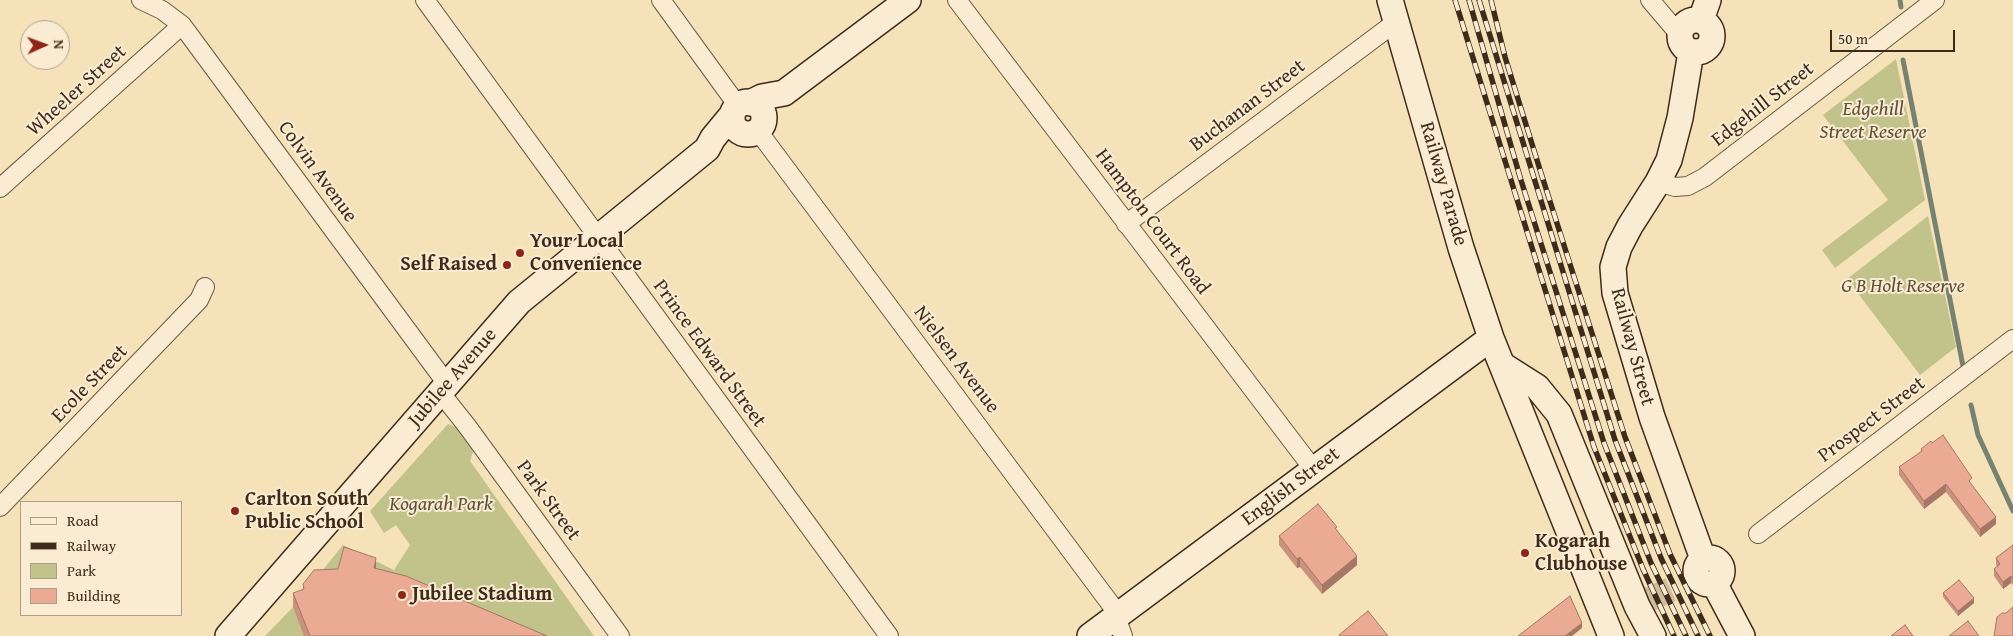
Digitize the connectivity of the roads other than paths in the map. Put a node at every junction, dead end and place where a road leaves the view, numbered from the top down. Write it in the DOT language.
graph roads {
  1 [pos="141,0"];
  2 [pos="425,0"];
  3 [pos="661,0"];
  4 [pos="908,0"];
  5 [pos="957,0"];
  6 [pos="1650,0"];
  7 [pos="1935,0"];
  8 [pos="1704,10"];
  9 [pos="1393,11"];
  10 [pos="182,25"];
  11 [pos="1685,43"];
  12 [pos="748,118"];
  13 [pos="1658,182"];
  14 [pos="0,188"];
  15 [pos="1126,224"];
  16 [pos="598,238"];
  17 [pos="205,287"];
  18 [pos="1491,338"];
  19 [pos="2013,339"];
  20 [pos="1504,366"];
  21 [pos="443,388"];
  22 [pos="1314,470"];
  23 [pos="0,507"];
  24 [pos="1758,534"];
  25 [pos="1120,626"];
  26 [pos="228,636"];
  27 [pos="620,636"];
  28 [pos="889,636"];
  29 [pos="1090,636"];
  30 [pos="1611,636"];
  31 [pos="1652,636"];
  32 [pos="1742,636"];
  1 -- 10 [label="street, Colvin Avenue"];
  2 -- 16 [label="street, Prince Edward Street"];
  3 -- 12 [label="street, Nielsen Avenue"];
  4 -- 12 [label="main road"];
  5 -- 15 [label="street, Hampton Court Road"];
  6 -- 11 [label="street"];
  7 -- 13 [label="street, Edgehill Street"];
  8 -- 11 [label="main road"];
  9 -- 15 [label="street, Buchanan Street"];
  9 -- 18 [label="main road, Railway Parade"];
  10 -- 14 [label="street, Wheeler Street"];
  10 -- 21 [label="street, Colvin Avenue"];
  11 -- 13 [label="main road, Railway Street"];
  12 -- 16 [label="main road, Jubilee Avenue"];
  12 -- 25 [label="street, Nielsen Avenue"];
  13 -- 32 [label="main road, Railway Street"];
  15 -- 22 [label="street, Hampton Court Road"];
  16 -- 21 [label="main road, Jubilee Avenue"];
  16 -- 28 [label="street, Prince Edward Street"];
  17 -- 23 [label="street, Ecole Street"];
  18 -- 20 [label="main road, Railway Parade"];
  18 -- 22 [label="main road, English Street"];
  19 -- 24 [label="street, Prospect Street"];
  20 -- 30 [label="main road, Railway Parade"];
  20 -- 31 [label="main road"];
  21 -- 26 [label="main road, Jubilee Avenue"];
  21 -- 27 [label="street, Park Street"];
  22 -- 25 [label="main road, English Street"];
  25 -- 29 [label="main road, English Street"];
}
